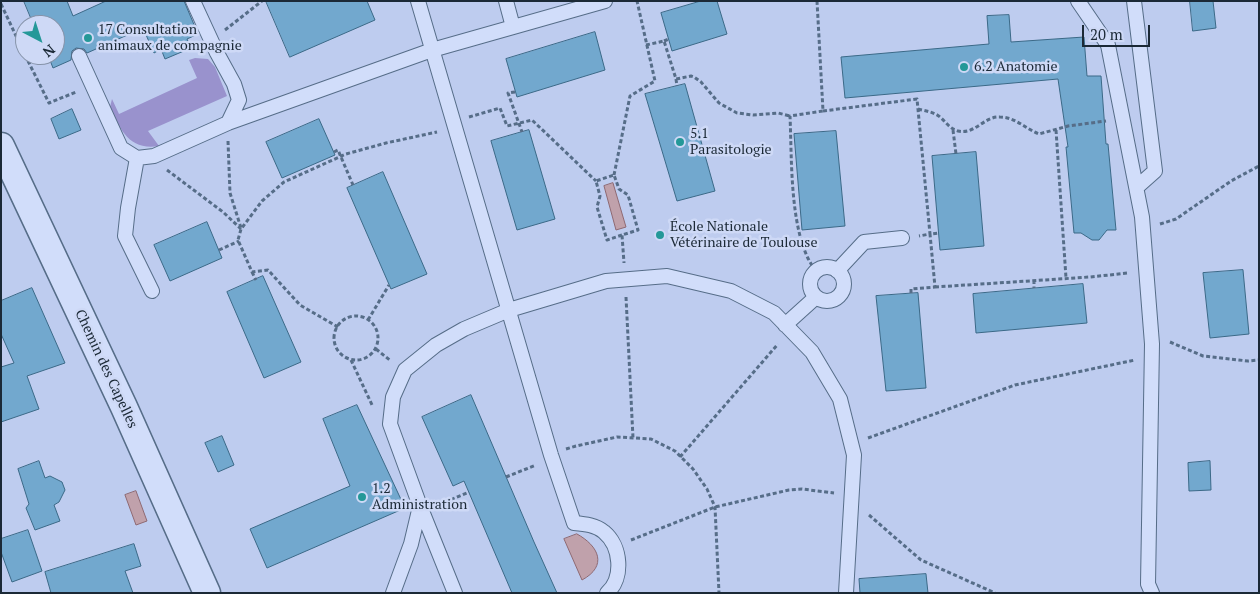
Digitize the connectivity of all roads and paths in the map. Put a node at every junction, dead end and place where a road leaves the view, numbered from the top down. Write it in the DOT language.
graph roads {
  1 [pos="193,1"];
  2 [pos="262,1"];
  3 [pos="418,1"];
  4 [pos="506,1"];
  5 [pos="605,1"];
  6 [pos="637,1"];
  7 [pos="817,1"];
  8 [pos="1078,1"];
  9 [pos="1134,1"];
  10 [pos="1,4"];
  11 [pos="513,27"];
  12 [pos="15,34"];
  13 [pos="668,39"];
  14 [pos="664,40"];
  15 [pos="646,44"];
  16 [pos="432,50"];
  17 [pos="217,53"];
  18 [pos="79,56"];
  19 [pos="30,65"];
  20 [pos="676,79"];
  21 [pos="91,84"];
  22 [pos="677,86"];
  23 [pos="516,92"];
  24 [pos="918,109"];
  25 [pos="823,111"];
  26 [pos="790,116"];
  27 [pos="1123,119"];
  28 [pos="228,123"];
  29 [pos="519,123"];
  30 [pos="454,125"];
  31 [pos="953,129"];
  32 [pos="1056,130"];
  33 [pos="522,132"];
  34 [pos="334,152"];
  35 [pos="956,154"];
  36 [pos="154,156"];
  37 [pos="341,156"];
  38 [pos="4,158"];
  39 [pos="137,158"];
  40 [pos="1259,166"];
  41 [pos="614,175"];
  42 [pos="596,181"];
  43 [pos="353,185"];
  44 [pos="1137,187"];
  45 [pos="241,229"];
  46 [pos="1143,230"];
  47 [pos="939,233"];
  48 [pos="930,234"];
  49 [pos="622,235"];
  50 [pos="902,238"];
  51 [pos="239,242"];
  52 [pos="219,250"];
  53 [pos="816,271"];
  54 [pos="837,271"];
  55 [pos="1146,271"];
  56 [pos="252,272"];
  57 [pos="1066,278"];
  58 [pos="626,279"];
  59 [pos="256,280"];
  60 [pos="1034,280"];
  61 [pos="389,285"];
  62 [pos="935,286"];
  63 [pos="1034,288"];
  64 [pos="152,291"];
  65 [pos="911,294"];
  66 [pos="816,297"];
  67 [pos="509,310"];
  68 [pos="368,320"];
  69 [pos="338,327"];
  70 [pos="788,328"];
  71 [pos="1151,334"];
  72 [pos="1152,357"];
  73 [pos="350,360"];
  74 [pos="1259,360"];
  75 [pos="391,418"];
  76 [pos="633,438"];
  77 [pos="851,444"];
  78 [pos="552,455"];
  79 [pos="680,456"];
  80 [pos="535,466"];
  81 [pos="506,477"];
  82 [pos="469,492"];
  83 [pos="851,498"];
  84 [pos="438,505"];
  85 [pos="420,506"];
  86 [pos="715,507"];
  87 [pos="616,546"];
  88 [pos="208,593"];
  89 [pos="393,593"];
  90 [pos="455,593"];
  91 [pos="607,593"];
  92 [pos="719,593"];
  93 [pos="846,593"];
  94 [pos="995,593"];
  95 [pos="1152,593"];
  1 -- 17 [label="lane"];
  2 -- 17 [label="path"];
  3 -- 16 [label="lane"];
  4 -- 11 [label="lane"];
  5 -- 11 [label="lane"];
  6 -- 15 [label="path"];
  7 -- 25 [label="path"];
  8 -- 27 [label="lane"];
  9 -- 44 [label="lane"];
  10 -- 12 [label="path"];
  11 -- 16 [label="lane"];
  13 -- 14 [label="path"];
  14 -- 15 [label="path"];
  14 -- 20 [label="path"];
  15 -- 41 [label="path"];
  16 -- 28 [label="lane"];
  16 -- 30 [label="lane"];
  17 -- 28 [label="lane"];
  18 -- 21 [label="lane"];
  19 -- 21 [label="path"];
  20 -- 22 [label="path"];
  20 -- 26 [label="path"];
  21 -- 39 [label="lane"];
  23 -- 29 [label="path"];
  24 -- 25 [label="path"];
  24 -- 31 [label="path"];
  24 -- 48 [label="path"];
  25 -- 26 [label="path"];
  26 -- 53 [label="path"];
  27 -- 32 [label="path"];
  27 -- 44 [label="lane"];
  28 -- 36 [label="lane"];
  28 -- 45 [label="path"];
  29 -- 30 [label="path"];
  29 -- 33 [label="path"];
  29 -- 42 [label="path"];
  30 -- 37 [label="path"];
  30 -- 67 [label="lane"];
  31 -- 32 [label="path"];
  31 -- 35 [label="path"];
  32 -- 57 [label="path"];
  34 -- 37 [label="path"];
  36 -- 39 [label="lane"];
  36 -- 45 [label="path"];
  37 -- 43 [label="path"];
  37 -- 45 [label="path"];
  38 -- 88 [label="street, Chemin des Capelles"];
  39 -- 64 [label="lane"];
  40 -- 46 [label="path"];
  41 -- 42 [label="path"];
  41 -- 49 [label="path"];
  42 -- 49 [label="path"];
  44 -- 46 [label="lane"];
  45 -- 51 [label="path"];
  46 -- 55 [label="lane"];
  47 -- 48 [label="path"];
  48 -- 50 [label="path"];
  48 -- 62 [label="path"];
  49 -- 58 [label="path"];
  50 -- 54 [label="lane"];
  51 -- 52 [label="path"];
  51 -- 56 [label="path"];
  53 -- 54 [label="lane"];
  53 -- 66 [label="lane"];
  54 -- 66 [label="lane"];
  55 -- 57 [label="path"];
  55 -- 71 [label="lane"];
  56 -- 59 [label="path"];
  56 -- 69 [label="path"];
  57 -- 60 [label="path"];
  58 -- 67 [label="lane"];
  58 -- 70 [label="lane"];
  58 -- 76 [label="path"];
  60 -- 62 [label="path"];
  60 -- 63 [label="path"];
  61 -- 68 [label="path"];
  62 -- 65 [label="path"];
  66 -- 70 [label="lane"];
  67 -- 75 [label="lane"];
  67 -- 78 [label="lane"];
  68 -- 69 [label="path"];
  68 -- 73 [label="path"];
  69 -- 73 [label="path"];
  70 -- 77 [label="lane"];
  70 -- 79 [label="path"];
  71 -- 72 [label="lane"];
  71 -- 74 [label="path"];
  72 -- 77 [label="path"];
  72 -- 95 [label="lane"];
  73 -- 75 [label="path"];
  75 -- 85 [label="lane"];
  76 -- 78 [label="path"];
  76 -- 79 [label="path"];
  77 -- 83 [label="lane"];
  78 -- 87 [label="lane"];
  79 -- 86 [label="path"];
  80 -- 81 [label="path"];
  82 -- 84 [label="path"];
  83 -- 86 [label="path"];
  83 -- 93 [label="lane"];
  83 -- 94 [label="path"];
  85 -- 89 [label="lane"];
  85 -- 90 [label="lane"];
  86 -- 87 [label="path"];
  86 -- 92 [label="path"];
  87 -- 91 [label="lane"];
}
